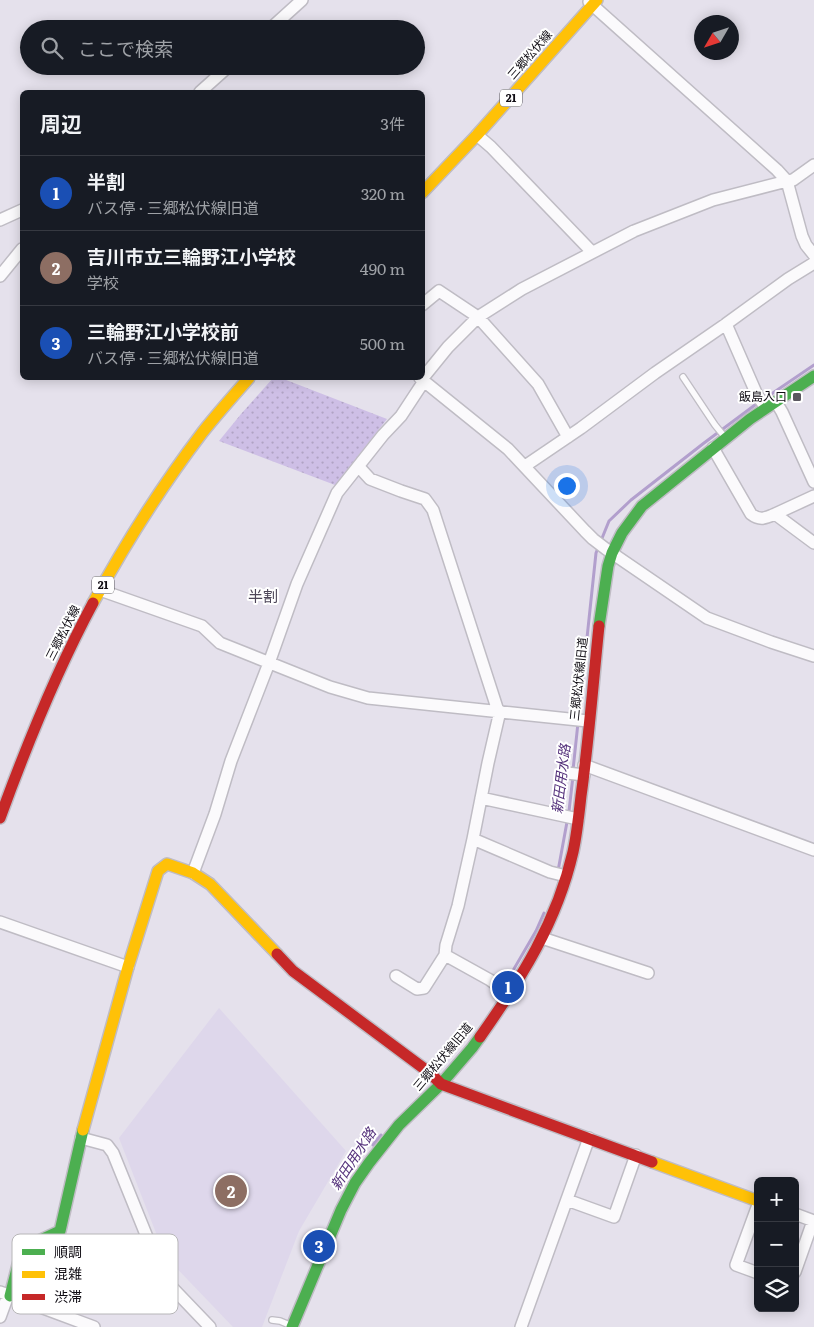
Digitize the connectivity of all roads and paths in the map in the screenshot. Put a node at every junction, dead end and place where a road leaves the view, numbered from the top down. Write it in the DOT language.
graph roads {
  1 [pos="302,0"];
  2 [pos="592,2"];
  3 [pos="280,20"];
  4 [pos="219,75"];
  5 [pos="202,90"];
  6 [pos="477,135"];
  7 [pos="814,165"];
  8 [pos="787,181"];
  9 [pos="425,190"];
  10 [pos="20,211"];
  11 [pos="0,220"];
  12 [pos="20,251"];
  13 [pos="592,252"];
  14 [pos="814,255"];
  15 [pos="814,263"];
  16 [pos="0,276"];
  17 [pos="425,303"];
  18 [pos="478,317"];
  19 [pos="726,324"];
  20 [pos="425,375"];
  21 [pos="814,376"];
  22 [pos="682,377"];
  23 [pos="247,380"];
  24 [pos="421,380"];
  25 [pos="423,380"];
  26 [pos="766,402"];
  27 [pos="724,436"];
  28 [pos="568,437"];
  29 [pos="713,448"];
  30 [pos="525,466"];
  31 [pos="359,467"];
  32 [pos="814,482"];
  33 [pos="814,496"];
  34 [pos="776,514"];
  35 [pos="814,543"];
  36 [pos="609,551"];
  37 [pos="100,590"];
  38 [pos="813,654"];
  39 [pos="269,663"];
  40 [pos="499,711"];
  41 [pos="581,720"];
  42 [pos="578,772"];
  43 [pos="481,798"];
  44 [pos="0,818"];
  45 [pos="571,818"];
  46 [pos="473,839"];
  47 [pos="814,850"];
  48 [pos="193,873"];
  49 [pos="559,874"];
  50 [pos="0,922"];
  51 [pos="542,938"];
  52 [pos="445,955"];
  53 [pos="128,967"];
  54 [pos="648,973"];
  55 [pos="396,976"];
  56 [pos="504,990"];
  57 [pos="436,1079"];
  58 [pos="81,1138"];
  59 [pos="589,1138"];
  60 [pos="636,1155"];
  61 [pos="754,1199"];
  62 [pos="567,1200"];
  63 [pos="799,1215"];
  64 [pos="754,1216"];
  65 [pos="814,1221"];
  66 [pos="317,1232"];
  67 [pos="54,1234"];
  68 [pos="146,1234"];
  69 [pos="329,1237"];
  70 [pos="797,1267"];
  71 [pos="754,1272"];
  72 [pos="12,1279"];
  73 [pos="178,1294"];
  74 [pos="6,1295"];
  75 [pos="58,1314"];
  76 [pos="0,1317"];
  77 [pos="272,1320"];
  78 [pos="94,1327"];
  79 [pos="210,1327"];
  80 [pos="292,1327"];
  81 [pos="521,1327"];
  1 -- 3 [label="street"];
  2 -- 6 [label="street, 三郷松伏線 / 21"];
  2 -- 8 [label="street"];
  4 -- 5 [label="street"];
  6 -- 9 [label="street, 三郷松伏線 / 21"];
  6 -- 13 [label="street"];
  7 -- 8 [label="street"];
  8 -- 13 [label="street"];
  8 -- 14 [label="street"];
  10 -- 11 [label="street"];
  12 -- 16 [label="street"];
  13 -- 18 [label="street"];
  15 -- 19 [label="street"];
  17 -- 18 [label="street"];
  18 -- 20 [label="street"];
  18 -- 28 [label="street"];
  19 -- 26 [label="street"];
  19 -- 28 [label="street"];
  21 -- 26 [label="street, 三郷松伏線旧道"];
  22 -- 27 [label="lane"];
  23 -- 37 [label="street, 三郷松伏線 / 21"];
  24 -- 31 [label="street"];
  25 -- 30 [label="street"];
  26 -- 27 [label="street, 三郷松伏線旧道"];
  26 -- 32 [label="street"];
  27 -- 29 [label="street, 三郷松伏線旧道"];
  28 -- 30 [label="street"];
  29 -- 34 [label="street"];
  29 -- 36 [label="street, 三郷松伏線旧道"];
  30 -- 36 [label="street"];
  31 -- 39 [label="street"];
  31 -- 40 [label="street"];
  33 -- 34 [label="street"];
  34 -- 35 [label="street"];
  36 -- 38 [label="street"];
  36 -- 41 [label="street, 三郷松伏線旧道"];
  37 -- 39 [label="street"];
  37 -- 44 [label="street, 三郷松伏線 / 21"];
  39 -- 40 [label="street"];
  39 -- 48 [label="street"];
  40 -- 41 [label="street"];
  40 -- 43 [label="street"];
  41 -- 42 [label="street, 三郷松伏線旧道"];
  42 -- 45 [label="street, 三郷松伏線旧道"];
  42 -- 47 [label="street"];
  43 -- 45 [label="street"];
  43 -- 46 [label="street"];
  45 -- 49 [label="street, 三郷松伏線旧道"];
  46 -- 49 [label="street"];
  46 -- 52 [label="street"];
  48 -- 53 [label="street"];
  48 -- 57 [label="street"];
  49 -- 51 [label="street, 三郷松伏線旧道"];
  50 -- 53 [label="street"];
  51 -- 54 [label="street"];
  51 -- 56 [label="street, 三郷松伏線旧道"];
  52 -- 55 [label="street"];
  52 -- 56 [label="street"];
  53 -- 58 [label="street"];
  56 -- 57 [label="street, 三郷松伏線旧道"];
  57 -- 59 [label="street"];
  57 -- 69 [label="street, 三郷松伏線旧道"];
  58 -- 67 [label="street"];
  58 -- 68 [label="street"];
  59 -- 60 [label="street"];
  59 -- 62 [label="street"];
  60 -- 61 [label="street"];
  60 -- 62 [label="street"];
  62 -- 81 [label="street"];
  63 -- 65 [label="street"];
  64 -- 71 [label="street"];
  65 -- 70 [label="street"];
  66 -- 69 [label="lane"];
  69 -- 80 [label="street, 三郷松伏線旧道"];
  72 -- 74 [label="street"];
  73 -- 79 [label="street"];
  74 -- 76 [label="street"];
  75 -- 78 [label="street"];
  77 -- 80 [label="lane"];
}
